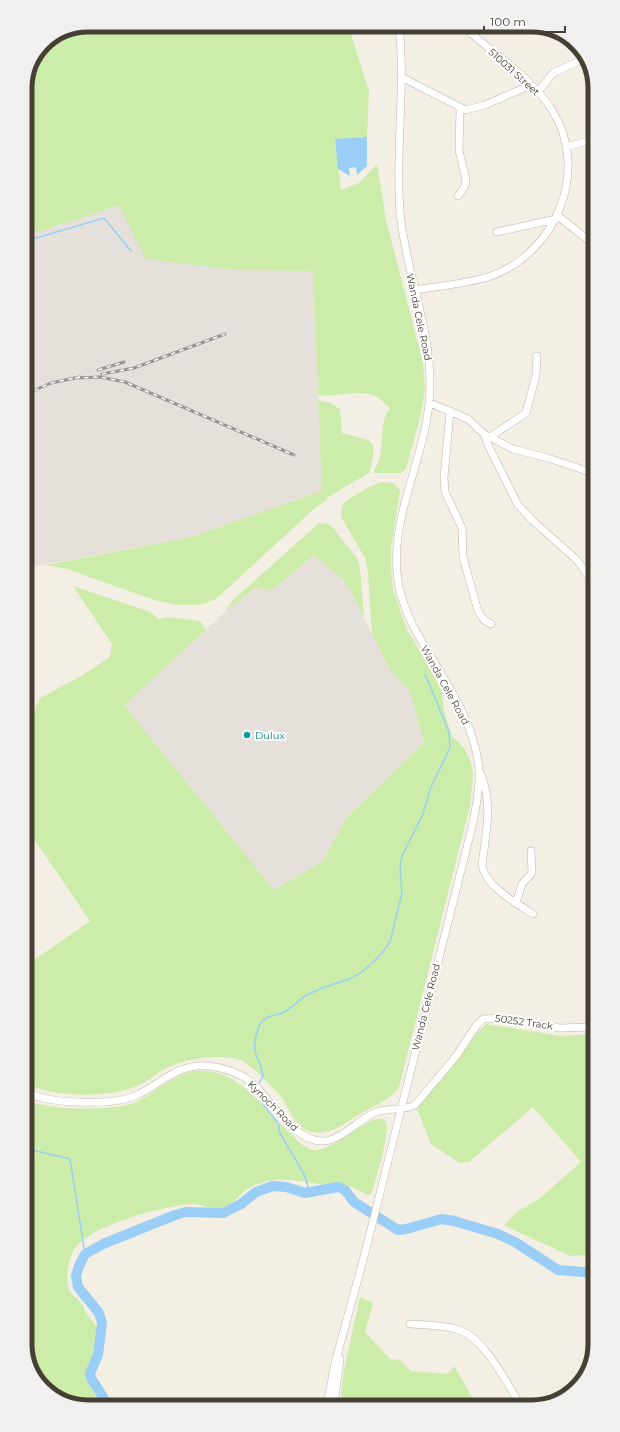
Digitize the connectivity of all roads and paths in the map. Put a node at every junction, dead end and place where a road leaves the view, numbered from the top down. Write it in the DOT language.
graph roads {
  1 [pos="399,32"];
  2 [pos="470,32"];
  3 [pos="580,60"];
  4 [pos="401,77"];
  5 [pos="530,85"];
  6 [pos="538,92"];
  7 [pos="460,108"];
  8 [pos="588,141"];
  9 [pos="566,147"];
  10 [pos="458,196"];
  11 [pos="557,218"];
  12 [pos="497,232"];
  13 [pos="588,240"];
  14 [pos="414,290"];
  15 [pos="537,356"];
  16 [pos="430,403"];
  17 [pos="450,411"];
  18 [pos="487,436"];
  19 [pos="588,472"];
  20 [pos="588,576"];
  21 [pos="491,624"];
  22 [pos="479,770"];
  23 [pos="531,852"];
  24 [pos="516,903"];
  25 [pos="533,914"];
  26 [pos="588,1027"];
  27 [pos="32,1094"];
  28 [pos="401,1107"];
  29 [pos="410,1324"];
  30 [pos="342,1339"];
  31 [pos="328,1400"];
  32 [pos="335,1400"];
  33 [pos="517,1400"];
  1 -- 4 [label="street, Wanda Cele Road"];
  2 -- 5 [label="street, 510031 Street"];
  3 -- 6 [label="street"];
  4 -- 7 [label="street"];
  4 -- 14 [label="street, Wanda Cele Road"];
  5 -- 6 [label="street, 510031 Street"];
  5 -- 7 [label="street"];
  6 -- 9 [label="street, 510031 Street"];
  7 -- 10 [label="street"];
  8 -- 9 [label="street"];
  9 -- 11 [label="street, 510031 Street"];
  11 -- 12 [label="street"];
  11 -- 13 [label="street"];
  11 -- 14 [label="street, 510031 Street"];
  14 -- 16 [label="street, Wanda Cele Road"];
  15 -- 18 [label="street"];
  16 -- 17 [label="street"];
  16 -- 22 [label="street, Wanda Cele Road"];
  17 -- 18 [label="street"];
  17 -- 21 [label="street"];
  18 -- 19 [label="street"];
  18 -- 20 [label="street"];
  22 -- 24 [label="street"];
  22 -- 28 [label="street, Wanda Cele Road"];
  23 -- 24 [label="street"];
  24 -- 25 [label="street"];
  26 -- 28 [label="street, 50252 Track"];
  27 -- 28 [label="street, Kynoch Road"];
  28 -- 30 [label="street, Wanda Cele Road"];
  29 -- 33 [label="street"];
  30 -- 31 [label="street, Wanda Cele Road"];
  30 -- 32 [label="street, Wanda Cele Road"];
}
